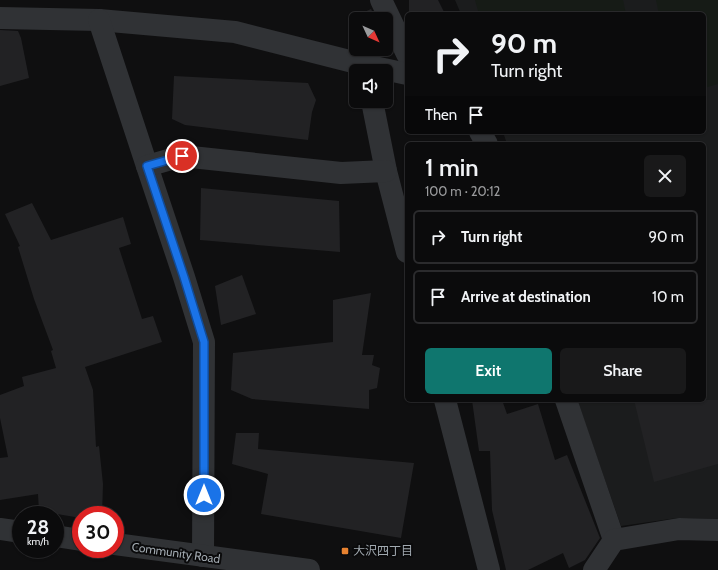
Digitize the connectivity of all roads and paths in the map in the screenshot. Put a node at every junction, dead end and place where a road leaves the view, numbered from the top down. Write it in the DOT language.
graph roads {
  1 [pos="381,0"];
  2 [pos="0,18"];
  3 [pos="99,20"];
  4 [pos="405,50"];
  5 [pos="350,64"];
  6 [pos="393,72"];
  7 [pos="405,74"];
  8 [pos="373,108"];
  9 [pos="147,166"];
  10 [pos="386,172"];
  11 [pos="405,244"];
  12 [pos="446,402"];
  13 [pos="567,402"];
  14 [pos="0,529"];
  15 [pos="718,530"];
  16 [pos="12,531"];
  17 [pos="614,540"];
  18 [pos="124,545"];
  19 [pos="203,556"];
  20 [pos="309,570"];
  21 [pos="489,570"];
  22 [pos="594,570"];
  1 -- 4 [label="street"];
  2 -- 3 [label="street"];
  3 -- 5 [label="street"];
  3 -- 9 [label="street"];
  6 -- 7 [label="street"];
  8 -- 10 [label="street"];
  9 -- 10 [label="street"];
  9 -- 19 [label="street"];
  10 -- 11 [label="street"];
  12 -- 21 [label="street"];
  13 -- 17 [label="street"];
  14 -- 16 [label="street"];
  15 -- 17 [label="street"];
  17 -- 22 [label="street"];
  18 -- 19 [label="street, Community Road"];
  19 -- 20 [label="street, Community Road"];
}
